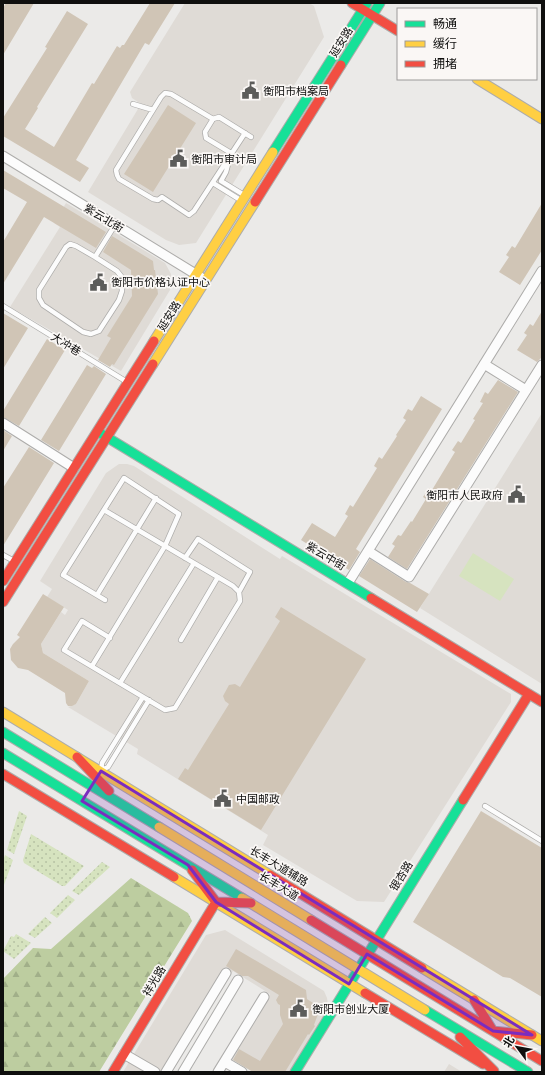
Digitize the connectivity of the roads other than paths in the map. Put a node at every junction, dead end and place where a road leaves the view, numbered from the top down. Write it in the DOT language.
graph roads {
  1 [pos="352,3"];
  2 [pos="366,5"];
  3 [pos="377,9"];
  4 [pos="397,21"];
  5 [pos="397,30"];
  6 [pos="479,80"];
  7 [pos="493,80"];
  8 [pos="133,104"];
  9 [pos="153,110"];
  10 [pos="542,110"];
  11 [pos="213,119"];
  12 [pos="542,119"];
  13 [pos="245,133"];
  14 [pos="251,137"];
  15 [pos="231,154"];
  16 [pos="3,156"];
  17 [pos="213,183"];
  18 [pos="244,199"];
  19 [pos="115,225"];
  20 [pos="95,258"];
  21 [pos="542,271"];
  22 [pos="196,274"];
  23 [pos="206,280"];
  24 [pos="3,306"];
  25 [pos="484,364"];
  26 [pos="542,365"];
  27 [pos="128,383"];
  28 [pos="526,390"];
  29 [pos="3,423"];
  30 [pos="98,431"];
  31 [pos="107,437"];
  32 [pos="74,468"];
  33 [pos="156,498"];
  34 [pos="104,510"];
  35 [pos="137,529"];
  36 [pos="165,546"];
  37 [pos="368,551"];
  38 [pos="3,554"];
  39 [pos="185,558"];
  40 [pos="15,562"];
  41 [pos="194,563"];
  42 [pos="218,577"];
  43 [pos="3,581"];
  44 [pos="348,583"];
  45 [pos="239,592"];
  46 [pos="97,596"];
  47 [pos="104,600"];
  48 [pos="3,602"];
  49 [pos="110,638"];
  50 [pos="180,640"];
  51 [pos="92,666"];
  52 [pos="120,683"];
  53 [pos="529,694"];
  54 [pos="143,697"];
  55 [pos="149,700"];
  56 [pos="542,702"];
  57 [pos="3,712"];
  58 [pos="3,732"];
  59 [pos="3,752"];
  60 [pos="3,774"];
  61 [pos="99,774"];
  62 [pos="92,786"];
  63 [pos="82,801"];
  64 [pos="122,804"];
  65 [pos="485,806"];
  66 [pos="542,841"];
  67 [pos="188,865"];
  68 [pos="216,902"];
  69 [pos="251,903"];
  70 [pos="376,940"];
  71 [pos="367,954"];
  72 [pos="358,968"];
  73 [pos="226,973"];
  74 [pos="238,980"];
  75 [pos="349,984"];
  76 [pos="264,997"];
  77 [pos="474,1000"];
  78 [pos="444,1021"];
  79 [pos="493,1031"];
  80 [pos="532,1035"];
  81 [pos="542,1041"];
  82 [pos="124,1054"];
  83 [pos="542,1061"];
  84 [pos="225,1062"];
  85 [pos="113,1072"];
  86 [pos="155,1072"];
  87 [pos="166,1072"];
  88 [pos="183,1072"];
  89 [pos="218,1072"];
  90 [pos="242,1072"];
  91 [pos="295,1072"];
  92 [pos="495,1072"];
  93 [pos="528,1072"];
  1 -- 2 [label="main road"];
  2 -- 3 [label="main road"];
  2 -- 18 [label="main road, 延安路"];
  3 -- 4 [label="main road"];
  3 -- 5 [label="main road"];
  3 -- 23 [label="main road, 延安路"];
  6 -- 12 [label="main road"];
  7 -- 10 [label="main road"];
  8 -- 9 [label="lane"];
  9 -- 11 [label="lane"];
  9 -- 17 [label="lane"];
  11 -- 13 [label="lane"];
  11 -- 15 [label="lane"];
  13 -- 14 [label="lane"];
  13 -- 15 [label="lane"];
  15 -- 17 [label="lane"];
  15 -- 18 [label="lane"];
  16 -- 19 [label="street, 紫云北街"];
  17 -- 18 [label="lane"];
  18 -- 22 [label="main road, 延安路"];
  19 -- 20 [label="lane"];
  19 -- 22 [label="street, 紫云北街"];
  20 -- 20 [label="lane"];
  21 -- 25 [label="street"];
  22 -- 23 [label="street, 紫云北街"];
  22 -- 27 [label="main road, 延安路"];
  23 -- 31 [label="main road, 延安路"];
  24 -- 27 [label="lane, 大冲巷"];
  25 -- 28 [label="street"];
  25 -- 37 [label="street"];
  26 -- 28 [label="street"];
  27 -- 30 [label="main road, 延安路"];
  28 -- 37 [label="street"];
  29 -- 32 [label="street"];
  30 -- 31 [label="main road, 紫云中街"];
  30 -- 32 [label="main road, 延安路"];
  31 -- 44 [label="main road, 紫云中街"];
  31 -- 48 [label="main road, 延安路"];
  32 -- 40 [label="main road, 延安路"];
  33 -- 34 [label="lane"];
  33 -- 35 [label="lane"];
  33 -- 36 [label="lane"];
  34 -- 35 [label="lane"];
  34 -- 46 [label="lane"];
  35 -- 36 [label="lane"];
  35 -- 46 [label="lane"];
  36 -- 39 [label="lane"];
  36 -- 49 [label="lane"];
  37 -- 44 [label="street"];
  38 -- 40 [label="lane"];
  39 -- 41 [label="lane"];
  39 -- 45 [label="lane"];
  40 -- 43 [label="main road, 延安路"];
  41 -- 42 [label="lane"];
  41 -- 52 [label="lane"];
  42 -- 45 [label="lane"];
  42 -- 50 [label="lane"];
  44 -- 53 [label="main road, 紫云中街"];
  45 -- 55 [label="lane"];
  46 -- 47 [label="lane"];
  49 -- 51 [label="lane"];
  49 -- 51 [label="lane"];
  51 -- 52 [label="lane"];
  52 -- 54 [label="lane"];
  53 -- 56 [label="main road, 紫云中街"];
  53 -- 70 [label="main road, 银杏路"];
  54 -- 55 [label="lane"];
  54 -- 61 [label="lane"];
  55 -- 61 [label="lane"];
  57 -- 61 [label="main road"];
  58 -- 62 [label="main road, 长丰大道"];
  59 -- 63 [label="main road"];
  60 -- 68 [label="main road"];
  61 -- 62 [label="main road"];
  61 -- 64 [label="main road"];
  61 -- 70 [label="main road, 长丰大道辅路"];
  62 -- 63 [label="main road"];
  62 -- 64 [label="main road, 长丰大道"];
  63 -- 67 [label="main road"];
  64 -- 71 [label="main road, 长丰大道"];
  65 -- 66 [label="lane"];
  67 -- 68 [label="main road"];
  67 -- 69 [label="main road"];
  68 -- 69 [label="main road"];
  68 -- 75 [label="main road"];
  68 -- 82 [label="main road, 祥光路"];
  69 -- 72 [label="main road"];
  70 -- 71 [label="main road, 银杏路"];
  70 -- 77 [label="main road, 长丰大道辅路"];
  71 -- 72 [label="main road, 银杏路"];
  71 -- 79 [label="main road, 长丰大道"];
  72 -- 75 [label="main road, 银杏路"];
  72 -- 78 [label="main road"];
  73 -- 87 [label="street"];
  74 -- 88 [label="street"];
  75 -- 91 [label="main road, 银杏路"];
  75 -- 92 [label="main road"];
  76 -- 84 [label="street"];
  77 -- 79 [label="main road"];
  77 -- 80 [label="main road, 长丰大道辅路"];
  78 -- 92 [label="main road"];
  78 -- 93 [label="main road"];
  79 -- 80 [label="main road"];
  79 -- 83 [label="main road, 长丰大道"];
  80 -- 81 [label="main road, 长丰大道辅路"];
  82 -- 85 [label="main road, 祥光路"];
  82 -- 86 [label="street"];
  84 -- 89 [label="street"];
  84 -- 90 [label="street"];
}
